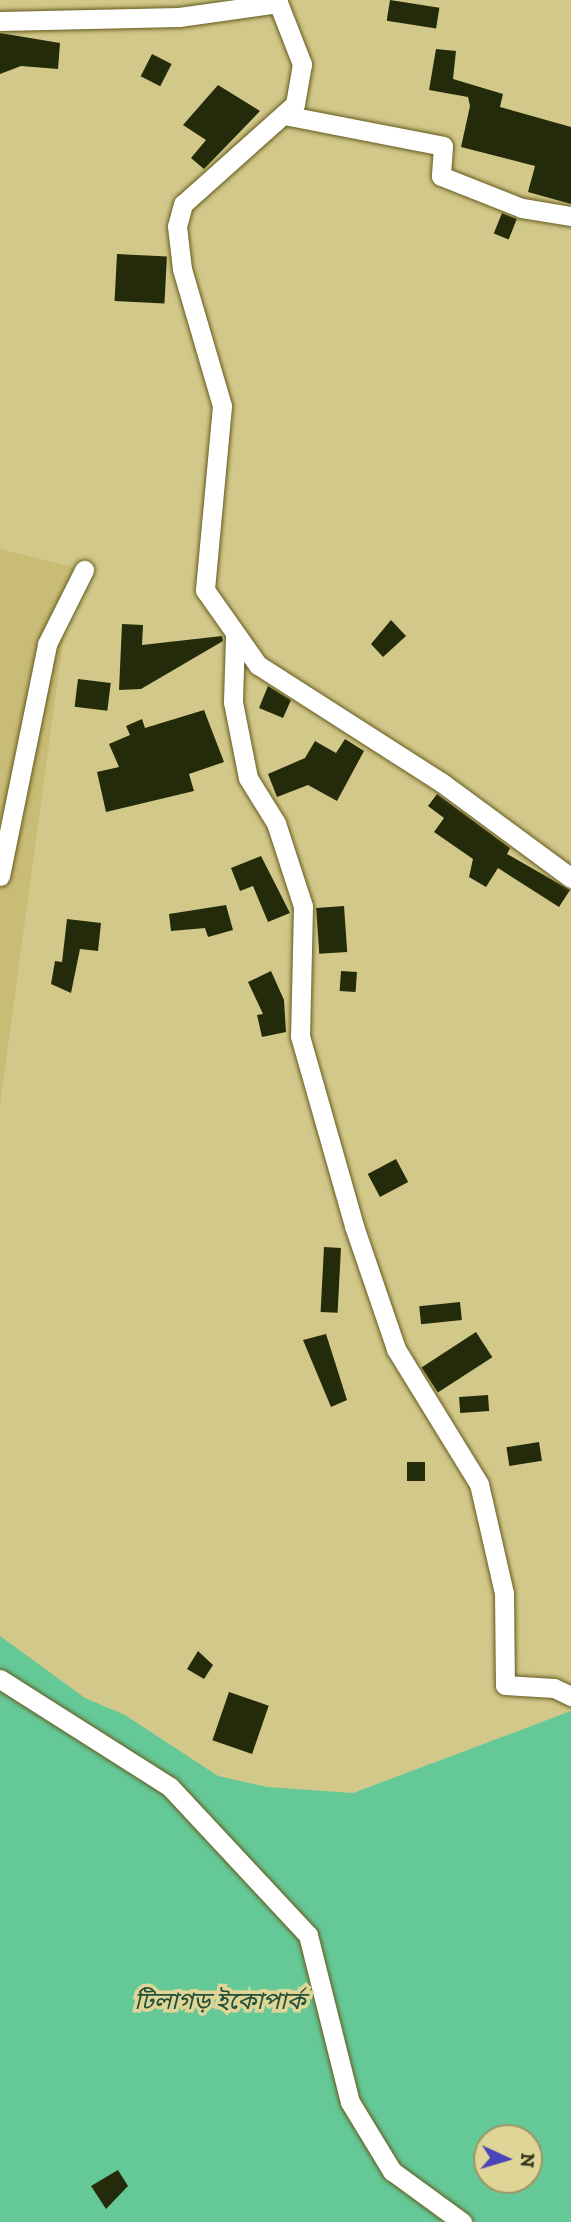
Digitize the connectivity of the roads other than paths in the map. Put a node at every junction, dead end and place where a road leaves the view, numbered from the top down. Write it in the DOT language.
graph roads {
  1 [pos="278,1"];
  2 [pos="0,21"];
  3 [pos="284,115"];
  4 [pos="571,216"];
  5 [pos="84,569"];
  6 [pos="235,637"];
  7 [pos="0,876"];
  8 [pos="571,878"];
  9 [pos="0,1679"];
  10 [pos="571,1696"];
  11 [pos="462,2222"];
  1 -- 2 [label="street"];
  1 -- 3 [label="street"];
  3 -- 4 [label="street"];
  3 -- 6 [label="street"];
  5 -- 7 [label="street"];
  6 -- 8 [label="street"];
  6 -- 10 [label="street"];
  9 -- 11 [label="street"];
}
